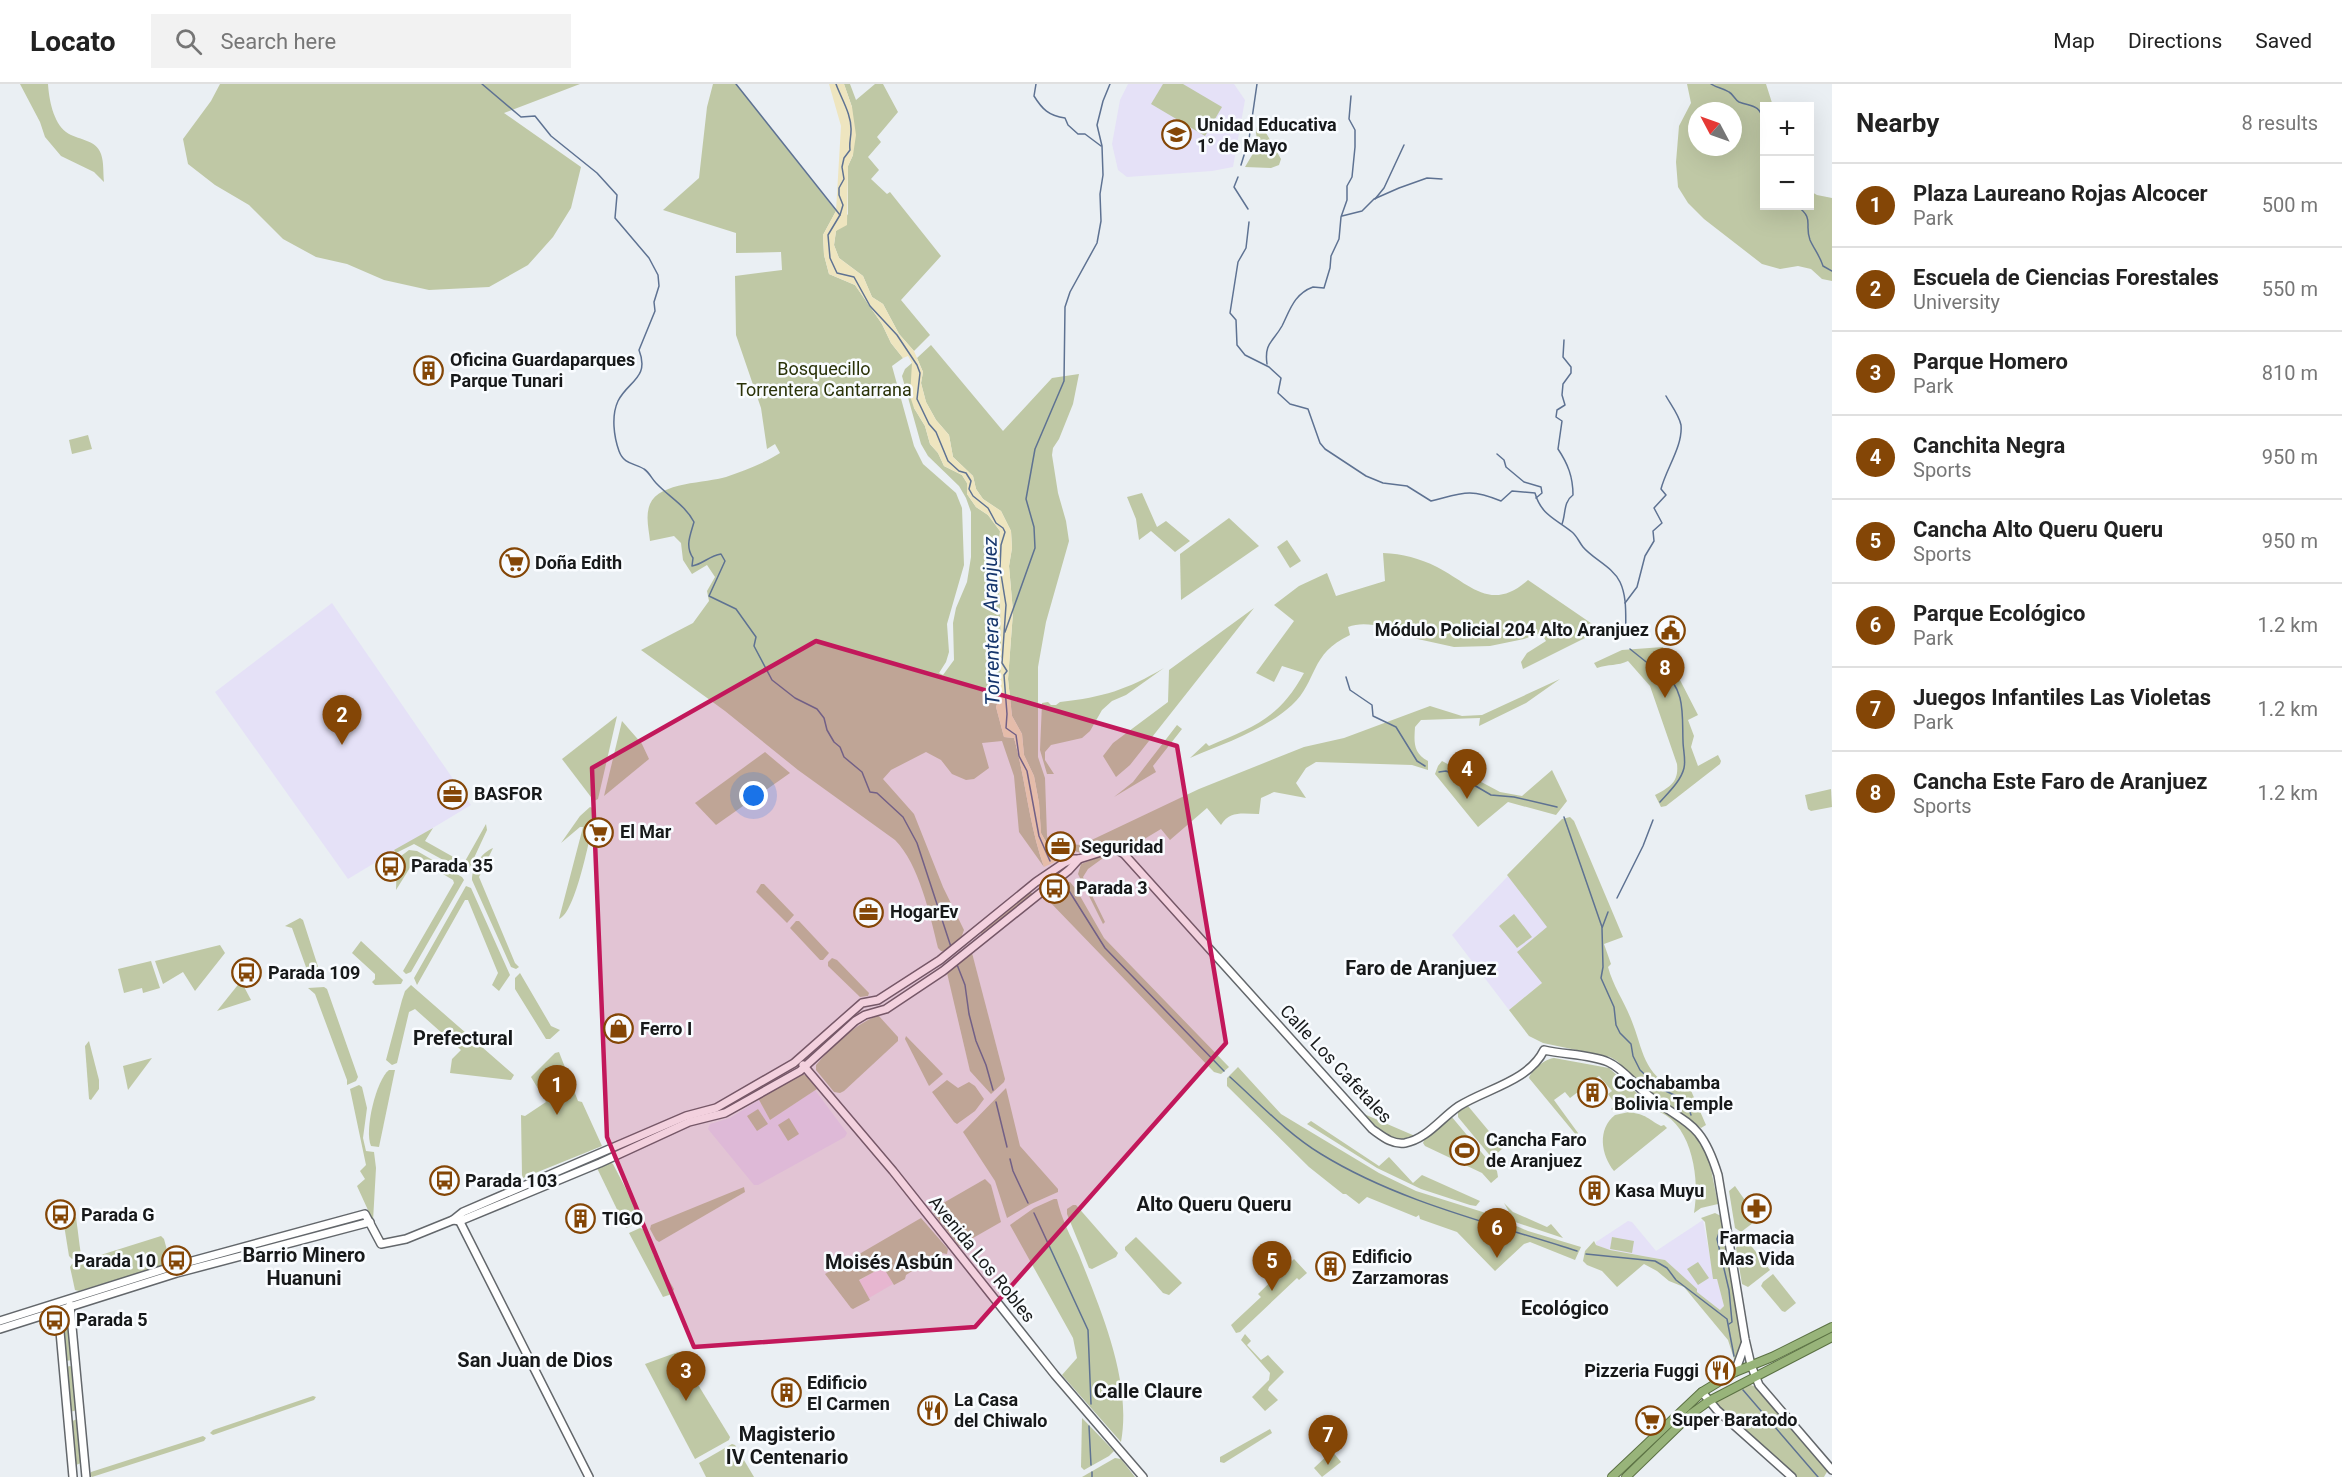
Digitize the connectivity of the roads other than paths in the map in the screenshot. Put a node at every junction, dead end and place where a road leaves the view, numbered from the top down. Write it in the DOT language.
graph roads {
  1 [pos="1080,859"];
  2 [pos="799,1060"];
  3 [pos="805,1067"];
  4 [pos="457,1219"];
  5 [pos="370,1222"];
  6 [pos="73,1297"];
  7 [pos="70,1307"];
  8 [pos="58,1308"];
  9 [pos="0,1321"];
  10 [pos="1832,1327"];
  11 [pos="0,1329"];
  12 [pos="1832,1337"];
  13 [pos="1745,1339"];
  14 [pos="1751,1365"];
  15 [pos="1735,1372"];
  16 [pos="1755,1377"];
  17 [pos="1702,1392"];
  18 [pos="1709,1401"];
  19 [pos="1832,1470"];
  20 [pos="73,1477"];
  21 [pos="86,1477"];
  22 [pos="589,1477"];
  23 [pos="1143,1477"];
  24 [pos="1612,1477"];
  25 [pos="1626,1477"];
  26 [pos="1792,1477"];
  1 -- 2 [label="main road"];
  1 -- 3 [label="main road"];
  1 -- 13 [label="main road, Calle Los Cafetales"];
  2 -- 3 [label="main road, Avenida Los Robles"];
  2 -- 4 [label="main road"];
  3 -- 4 [label="main road"];
  3 -- 23 [label="main road, Avenida Los Robles"];
  4 -- 5 [label="main road"];
  4 -- 22 [label="main road"];
  5 -- 6 [label="main road"];
  5 -- 7 [label="main road"];
  6 -- 7 [label="main road"];
  6 -- 8 [label="main road"];
  7 -- 8 [label="main road"];
  7 -- 21 [label="main road"];
  8 -- 9 [label="main road"];
  8 -- 11 [label="main road"];
  8 -- 20 [label="main road"];
  10 -- 14 [label="highway"];
  12 -- 16 [label="highway"];
  13 -- 14 [label="main road"];
  13 -- 15 [label="main road"];
  14 -- 15 [label="highway"];
  14 -- 16 [label="main road"];
  15 -- 17 [label="highway"];
  16 -- 18 [label="highway"];
  16 -- 19 [label="main road"];
  17 -- 18 [label="main road"];
  17 -- 24 [label="highway"];
  18 -- 25 [label="highway"];
  18 -- 26 [label="main road"];
}
